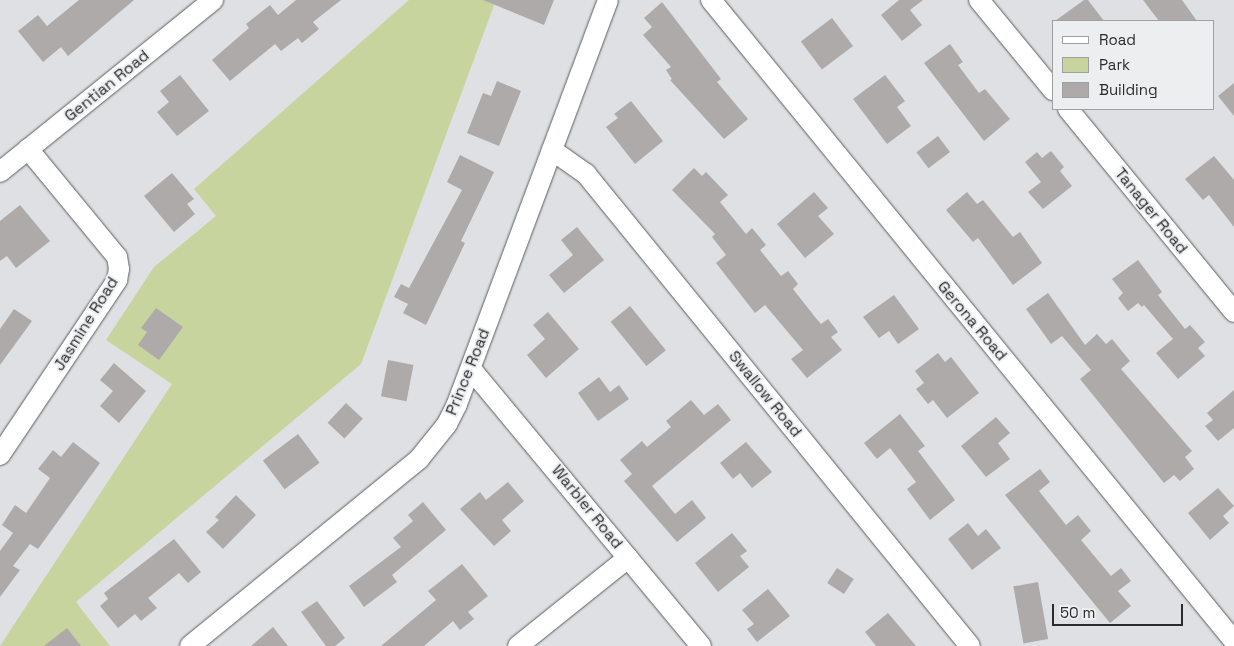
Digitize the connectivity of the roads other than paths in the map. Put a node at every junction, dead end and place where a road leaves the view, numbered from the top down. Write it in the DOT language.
graph roads {
  1 [pos="213,0"];
  2 [pos="608,0"];
  3 [pos="711,0"];
  4 [pos="980,0"];
  5 [pos="1052,89"];
  6 [pos="1069,110"];
  7 [pos="28,149"];
  8 [pos="552,150"];
  9 [pos="0,172"];
  10 [pos="1234,312"];
  11 [pos="471,369"];
  12 [pos="0,456"];
  13 [pos="628,558"];
  14 [pos="1234,641"];
  15 [pos="190,646"];
  16 [pos="518,646"];
  17 [pos="701,646"];
  18 [pos="970,646"];
  1 -- 7 [label="street, Gentian Road"];
  2 -- 8 [label="street, Prince Road"];
  3 -- 14 [label="street, Gerona Road"];
  4 -- 5 [label="street"];
  6 -- 10 [label="street, Tanager Road"];
  7 -- 9 [label="street, Gentian Road"];
  7 -- 12 [label="street, Jasmine Road"];
  8 -- 11 [label="street, Prince Road"];
  8 -- 18 [label="street, Swallow Road"];
  11 -- 13 [label="street, Warbler Road"];
  11 -- 15 [label="street, Prince Road"];
  13 -- 16 [label="street"];
  13 -- 17 [label="street, Warbler Road"];
}
